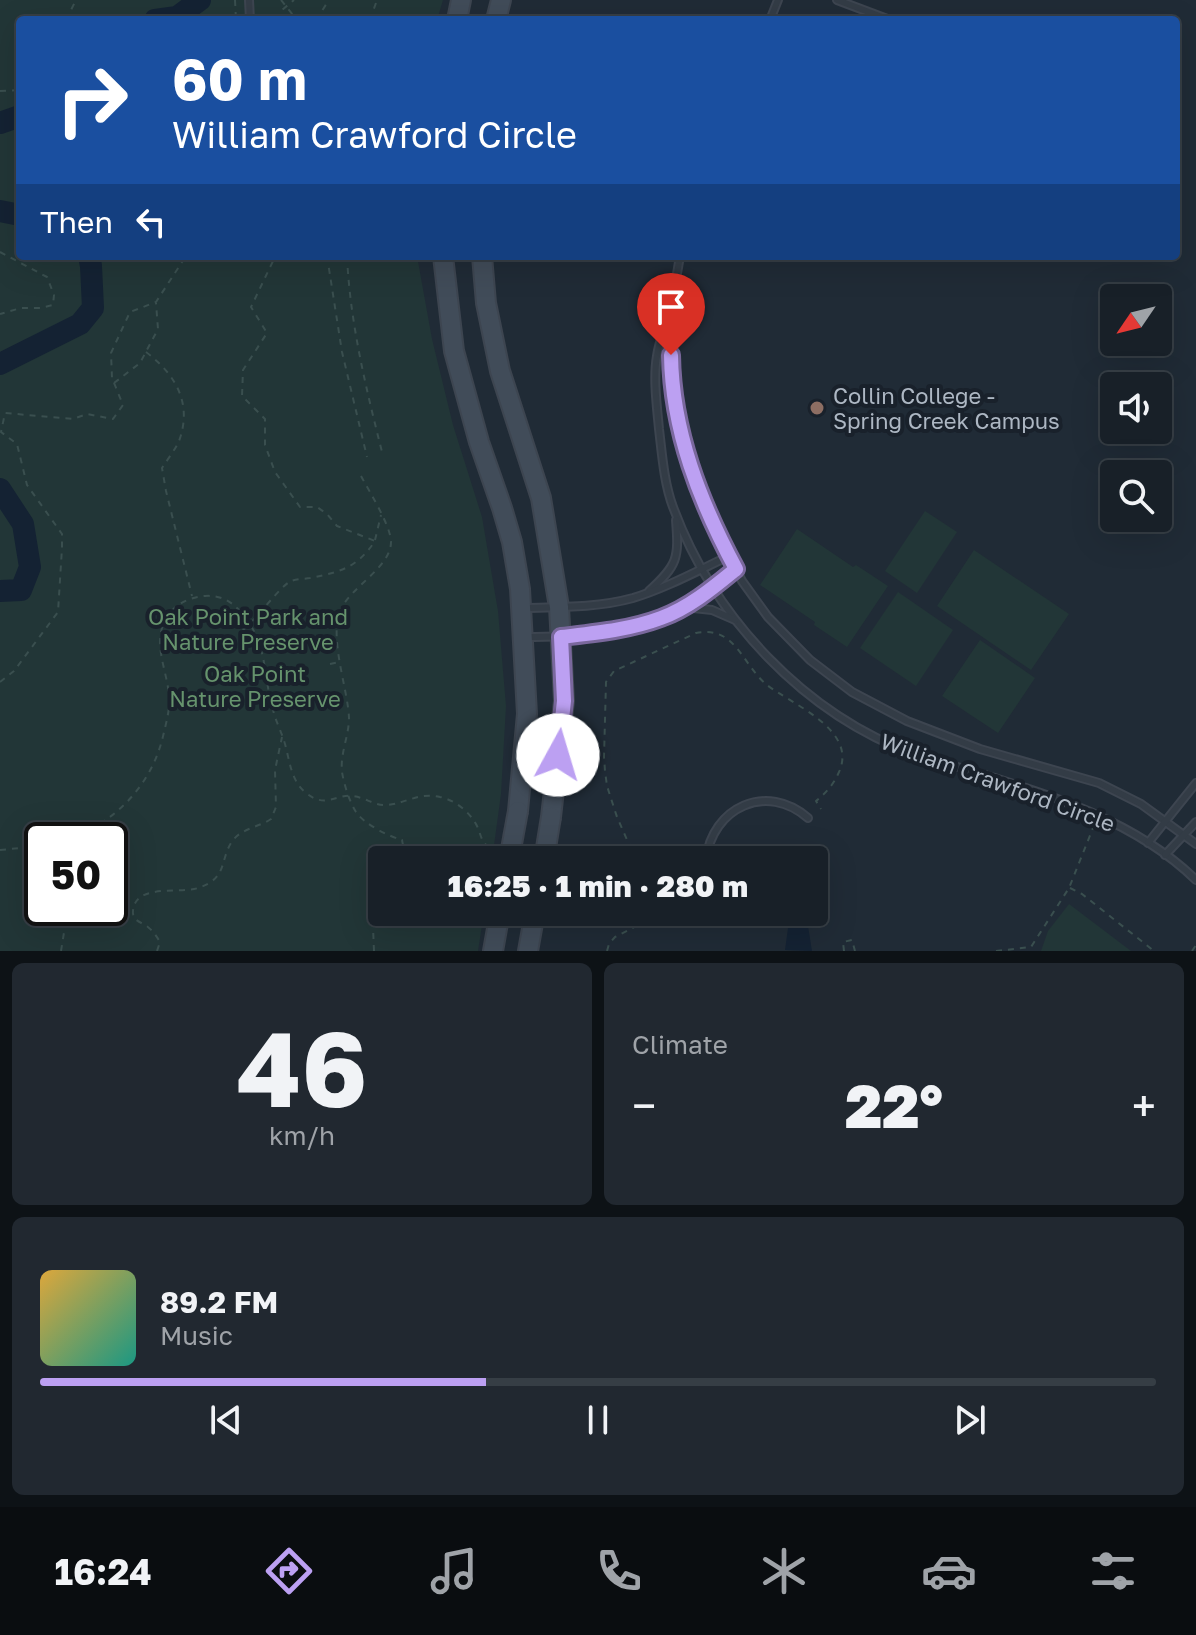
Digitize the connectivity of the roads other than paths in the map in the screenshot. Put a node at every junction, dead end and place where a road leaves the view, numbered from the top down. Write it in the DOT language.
graph roads {
  1 [pos="837,0"];
  2 [pos="879,16"];
  3 [pos="443,260"];
  4 [pos="482,260"];
  5 [pos="679,260"];
  6 [pos="670,308"];
  7 [pos="676,514"];
  8 [pos="729,556"];
  9 [pos="702,569"];
  10 [pos="736,569"];
  11 [pos="714,587"];
  12 [pos="647,593"];
  13 [pos="559,607"];
  14 [pos="682,607"];
  15 [pos="521,608"];
  16 [pos="738,622"];
  17 [pos="523,637"];
  18 [pos="561,637"];
  19 [pos="1196,783"];
  20 [pos="808,818"];
  21 [pos="1165,821"];
  22 [pos="1196,822"];
  23 [pos="1184,834"];
  24 [pos="1148,843"];
  25 [pos="1196,844"];
  26 [pos="512,846"];
  27 [pos="546,846"];
  28 [pos="709,846"];
  29 [pos="1165,855"];
  30 [pos="1196,880"];
  31 [pos="497,926"];
  32 [pos="532,926"];
  33 [pos="493,951"];
  34 [pos="528,951"];
  1 -- 2 [label="lane"];
  3 -- 15 [label="main road"];
  4 -- 13 [label="main road"];
  5 -- 6 [label="lane, William Crawford Circle"];
  6 -- 7 [label="lane, William Crawford Circle"];
  6 -- 8 [label="lane, William Crawford Circle"];
  7 -- 9 [label="lane, William Crawford Circle"];
  7 -- 12 [label="lane"];
  8 -- 9 [label="lane"];
  8 -- 10 [label="lane, William Crawford Circle"];
  9 -- 11 [label="lane, William Crawford Circle"];
  9 -- 12 [label="lane"];
  10 -- 11 [label="lane"];
  10 -- 21 [label="lane, William Crawford Circle"];
  11 -- 14 [label="lane"];
  11 -- 16 [label="lane, William Crawford Circle"];
  12 -- 13 [label="lane"];
  13 -- 15 [label="lane"];
  13 -- 18 [label="main road"];
  14 -- 16 [label="lane"];
  14 -- 18 [label="lane"];
  15 -- 17 [label="main road"];
  16 -- 24 [label="lane, William Crawford Circle"];
  17 -- 18 [label="lane"];
  17 -- 26 [label="main road, bridge"];
  18 -- 27 [label="main road, bridge"];
  19 -- 21 [label="lane"];
  20 -- 28 [label="lane"];
  21 -- 23 [label="lane, William Crawford Circle"];
  21 -- 24 [label="lane"];
  22 -- 23 [label="lane"];
  23 -- 25 [label="lane, William Crawford Circle"];
  23 -- 29 [label="lane"];
  24 -- 29 [label="lane, William Crawford Circle"];
  29 -- 30 [label="lane, William Crawford Circle"];
  31 -- 33 [label="main road"];
  32 -- 34 [label="main road"];
}
